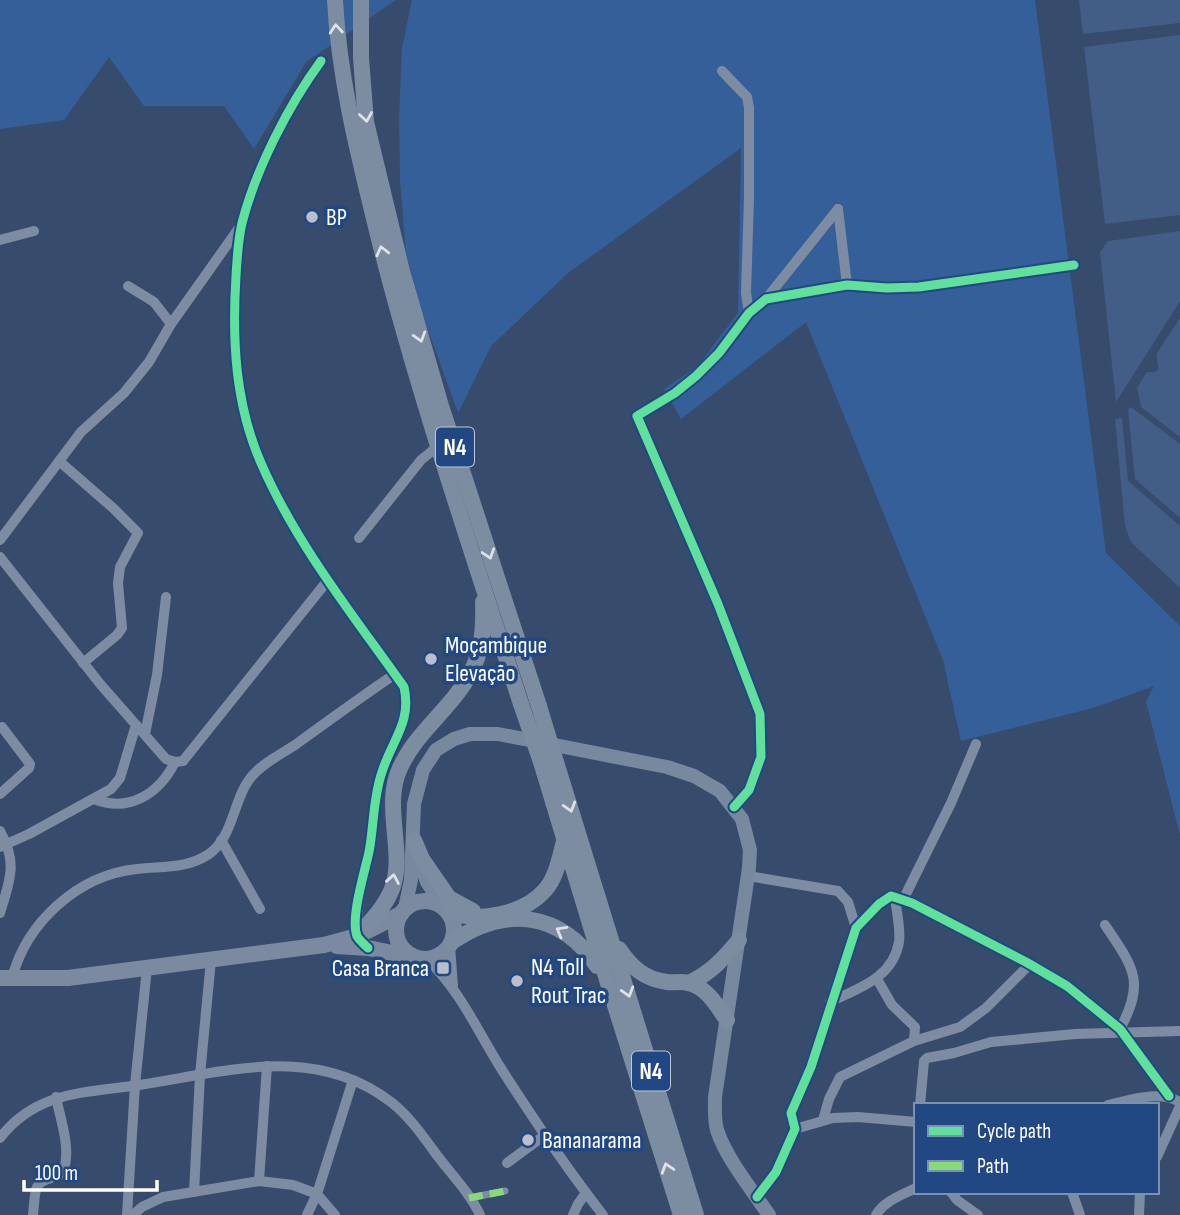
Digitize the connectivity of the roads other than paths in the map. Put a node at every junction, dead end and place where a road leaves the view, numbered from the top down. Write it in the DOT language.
graph roads {
  1 [pos="335,0"];
  2 [pos="361,0"];
  3 [pos="321,61"];
  4 [pos="722,71"];
  5 [pos="242,225"];
  6 [pos="34,231"];
  7 [pos="0,240"];
  8 [pos="1074,265"];
  9 [pos="847,285"];
  10 [pos="128,286"];
  11 [pos="766,299"];
  12 [pos="749,313"];
  13 [pos="171,324"];
  14 [pos="438,446"];
  15 [pos="59,461"];
  16 [pos="359,538"];
  17 [pos="0,540"];
  18 [pos="0,557"];
  19 [pos="328,580"];
  20 [pos="482,582"];
  21 [pos="166,597"];
  22 [pos="83,663"];
  23 [pos="395,674"];
  24 [pos="136,725"];
  25 [pos="2,727"];
  26 [pos="145,734"];
  27 [pos="976,744"];
  28 [pos="175,762"];
  29 [pos="548,762"];
  30 [pos="0,794"];
  31 [pos="94,799"];
  32 [pos="734,807"];
  33 [pos="0,831"];
  34 [pos="565,838"];
  35 [pos="221,840"];
  36 [pos="414,840"];
  37 [pos="4,846"];
  38 [pos="748,876"];
  39 [pos="899,898"];
  40 [pos="445,908"];
  41 [pos="260,909"];
  42 [pos="403,911"];
  43 [pos="0,913"];
  44 [pos="498,914"];
  45 [pos="1105,925"];
  46 [pos="608,926"];
  47 [pos="856,928"];
  48 [pos="739,940"];
  49 [pos="363,942"];
  50 [pos="451,944"];
  51 [pos="421,958"];
  52 [pos="211,960"];
  53 [pos="1030,964"];
  54 [pos="147,968"];
  55 [pos="6,978"];
  56 [pos="877,979"];
  57 [pos="607,980"];
  58 [pos="689,983"];
  59 [pos="453,987"];
  60 [pos="830,1002"];
  61 [pos="727,1020"];
  62 [pos="1121,1031"];
  63 [pos="1180,1031"];
  64 [pos="914,1041"];
  65 [pos="267,1066"];
  66 [pos="200,1075"];
  67 [pos="353,1080"];
  68 [pos="135,1085"];
  69 [pos="1169,1096"];
  70 [pos="56,1097"];
  71 [pos="920,1103"];
  72 [pos="1118,1103"];
  73 [pos="1180,1104"];
  74 [pos="823,1120"];
  75 [pos="914,1122"];
  76 [pos="795,1129"];
  77 [pos="545,1135"];
  78 [pos="0,1138"];
  79 [pos="1159,1152"];
  80 [pos="508,1163"];
  81 [pos="259,1181"];
  82 [pos="914,1189"];
  83 [pos="505,1191"];
  84 [pos="194,1192"];
  85 [pos="586,1193"];
  86 [pos="317,1194"];
  87 [pos="952,1194"];
  88 [pos="1073,1194"];
  89 [pos="1140,1194"];
  90 [pos="757,1197"];
  91 [pos="469,1198"];
  92 [pos="33,1215"];
  93 [pos="130,1215"];
  94 [pos="307,1215"];
  95 [pos="335,1215"];
  96 [pos="480,1215"];
  97 [pos="573,1215"];
  98 [pos="603,1215"];
  99 [pos="681,1215"];
  100 [pos="695,1215"];
  101 [pos="769,1215"];
  102 [pos="876,1215"];
  103 [pos="978,1215"];
  104 [pos="1080,1215"];
  105 [pos="1139,1215"];
  14 -- 1 [label="highway, N4, one-way"];
  2 -- 29 [label="highway, N4, one-way, bridge"];
  3 -- 5 [label="street"];
  4 -- 12 [label="street"];
  5 -- 13 [label="street"];
  5 -- 19 [label="street"];
  6 -- 7 [label="street"];
  8 -- 9 [label="street"];
  9 -- 11 [label="street"];
  9 -- 11 [label="street"];
  10 -- 13 [label="street"];
  11 -- 12 [label="street"];
  12 -- 32 [label="street"];
  13 -- 15 [label="street"];
  14 -- 16 [label="street"];
  14 -- 20 [label="highway, N4"];
  15 -- 17 [label="street"];
  15 -- 22 [label="street"];
  18 -- 22 [label="street"];
  19 -- 23 [label="street"];
  19 -- 28 [label="street"];
  20 -- 29 [label="highway, N4, bridge"];
  49 -- 20 [label="highway, one-way"];
  21 -- 26 [label="street"];
  22 -- 24 [label="street"];
  23 -- 35 [label="street"];
  23 -- 49 [label="street"];
  24 -- 26 [label="street"];
  24 -- 31 [label="street"];
  25 -- 30 [label="street"];
  26 -- 28 [label="street"];
  27 -- 39 [label="street"];
  28 -- 31 [label="street"];
  29 -- 34 [label="highway, N4"];
  29 -- 46 [label="highway, N4, one-way"];
  31 -- 37 [label="street"];
  32 -- 36 [label="main road"];
  32 -- 38 [label="main road"];
  33 -- 37 [label="street"];
  34 -- 44 [label="highway"];
  34 -- 57 [label="highway, N4"];
  35 -- 41 [label="street"];
  35 -- 55 [label="street"];
  36 -- 40 [label="main road"];
  36 -- 42 [label="main road"];
  36 -- 44 [label="highway"];
  37 -- 43 [label="street"];
  38 -- 47 [label="street"];
  38 -- 48 [label="main road"];
  39 -- 47 [label="street"];
  39 -- 53 [label="street"];
  39 -- 56 [label="street"];
  40 -- 42 [label="main road"];
  40 -- 44 [label="highway"];
  40 -- 50 [label="main road"];
  42 -- 49 [label="main road"];
  42 -- 51 [label="main road"];
  45 -- 62 [label="street"];
  46 -- 58 [label="highway"];
  46 -- 100 [label="highway, N4, one-way"];
  47 -- 60 [label="street"];
  48 -- 58 [label="highway"];
  48 -- 61 [label="main road"];
  49 -- 51 [label="main road"];
  49 -- 52 [label="main road"];
  50 -- 51 [label="main road"];
  57 -- 50 [label="highway, one-way"];
  50 -- 59 [label="street"];
  51 -- 59 [label="street"];
  52 -- 54 [label="main road"];
  52 -- 66 [label="street"];
  53 -- 62 [label="street"];
  53 -- 64 [label="street"];
  54 -- 55 [label="main road"];
  54 -- 68 [label="street"];
  56 -- 60 [label="street"];
  56 -- 64 [label="street"];
  99 -- 57 [label="highway, N4, one-way"];
  58 -- 61 [label="highway"];
  59 -- 77 [label="street"];
  60 -- 76 [label="street"];
  61 -- 90 [label="main road"];
  62 -- 63 [label="street"];
  62 -- 69 [label="street"];
  62 -- 71 [label="street"];
  64 -- 74 [label="street"];
  65 -- 66 [label="street"];
  65 -- 67 [label="street"];
  65 -- 81 [label="street"];
  66 -- 68 [label="street"];
  66 -- 84 [label="street"];
  67 -- 86 [label="street"];
  67 -- 91 [label="street"];
  68 -- 70 [label="street"];
  68 -- 93 [label="street"];
  69 -- 72 [label="street"];
  69 -- 73 [label="street"];
  70 -- 78 [label="street"];
  70 -- 92 [label="street"];
  73 -- 79 [label="street"];
  74 -- 75 [label="street"];
  74 -- 76 [label="street"];
  76 -- 90 [label="street"];
  77 -- 80 [label="street"];
  77 -- 85 [label="street"];
  81 -- 84 [label="street"];
  81 -- 86 [label="street"];
  82 -- 102 [label="street"];
  83 -- 91 [label="street"];
  84 -- 93 [label="street"];
  85 -- 97 [label="street"];
  85 -- 98 [label="street"];
  86 -- 94 [label="street"];
  86 -- 95 [label="street"];
  87 -- 103 [label="street"];
  88 -- 104 [label="street"];
  89 -- 105 [label="street"];
  90 -- 101 [label="main road"];
  91 -- 96 [label="street"];
}
